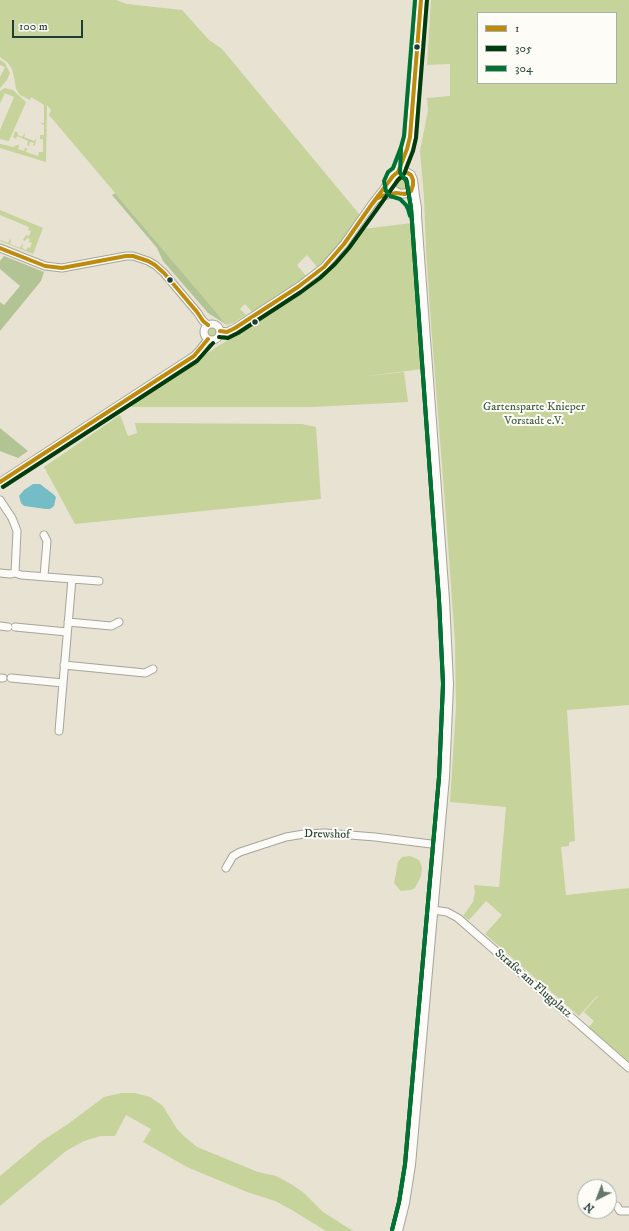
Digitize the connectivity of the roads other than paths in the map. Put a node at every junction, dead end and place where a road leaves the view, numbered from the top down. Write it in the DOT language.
graph roads {
  1 [pos="421,0"];
  2 [pos="407,149"];
  3 [pos="398,172"];
  4 [pos="406,172"];
  5 [pos="390,181"];
  6 [pos="414,185"];
  7 [pos="399,194"];
  8 [pos="376,199"];
  9 [pos="417,216"];
  10 [pos="0,248"];
  11 [pos="208,325"];
  12 [pos="220,331"];
  13 [pos="208,339"];
  14 [pos="0,482"];
  15 [pos="0,500"];
  16 [pos="44,535"];
  17 [pos="0,573"];
  18 [pos="15,573"];
  19 [pos="44,576"];
  20 [pos="72,579"];
  21 [pos="99,580"];
  22 [pos="68,622"];
  23 [pos="118,622"];
  24 [pos="0,626"];
  25 [pos="67,632"];
  26 [pos="64,665"];
  27 [pos="153,669"];
  28 [pos="11,678"];
  29 [pos="62,683"];
  30 [pos="59,731"];
  31 [pos="439,845"];
  32 [pos="226,868"];
  33 [pos="433,910"];
  34 [pos="629,1068"];
  35 [pos="617,1206"];
  36 [pos="629,1211"];
  37 [pos="398,1231"];
  1 -- 2 [label="main road"];
  2 -- 3 [label="main road"];
  2 -- 4 [label="main road"];
  3 -- 4 [label="main road"];
  3 -- 5 [label="main road"];
  4 -- 6 [label="main road"];
  5 -- 7 [label="main road"];
  5 -- 8 [label="street"];
  6 -- 7 [label="main road"];
  6 -- 9 [label="main road"];
  7 -- 8 [label="street"];
  7 -- 9 [label="main road"];
  8 -- 12 [label="street"];
  9 -- 31 [label="main road"];
  10 -- 11 [label="street"];
  11 -- 12 [label="street"];
  11 -- 13 [label="street"];
  12 -- 13 [label="street"];
  13 -- 14 [label="street"];
  15 -- 18 [label="street"];
  16 -- 19 [label="street"];
  17 -- 18 [label="street"];
  18 -- 19 [label="street"];
  19 -- 20 [label="street"];
  20 -- 21 [label="street"];
  20 -- 22 [label="street"];
  22 -- 23 [label="street"];
  22 -- 25 [label="street"];
  24 -- 25 [label="street"];
  25 -- 26 [label="street"];
  26 -- 27 [label="street"];
  26 -- 29 [label="street"];
  28 -- 29 [label="street"];
  29 -- 30 [label="street"];
  31 -- 32 [label="street, Drewshof"];
  31 -- 33 [label="main road"];
  33 -- 34 [label="street, Straße am Flugplatz"];
  33 -- 37 [label="main road"];
  35 -- 36 [label="street"];
}
